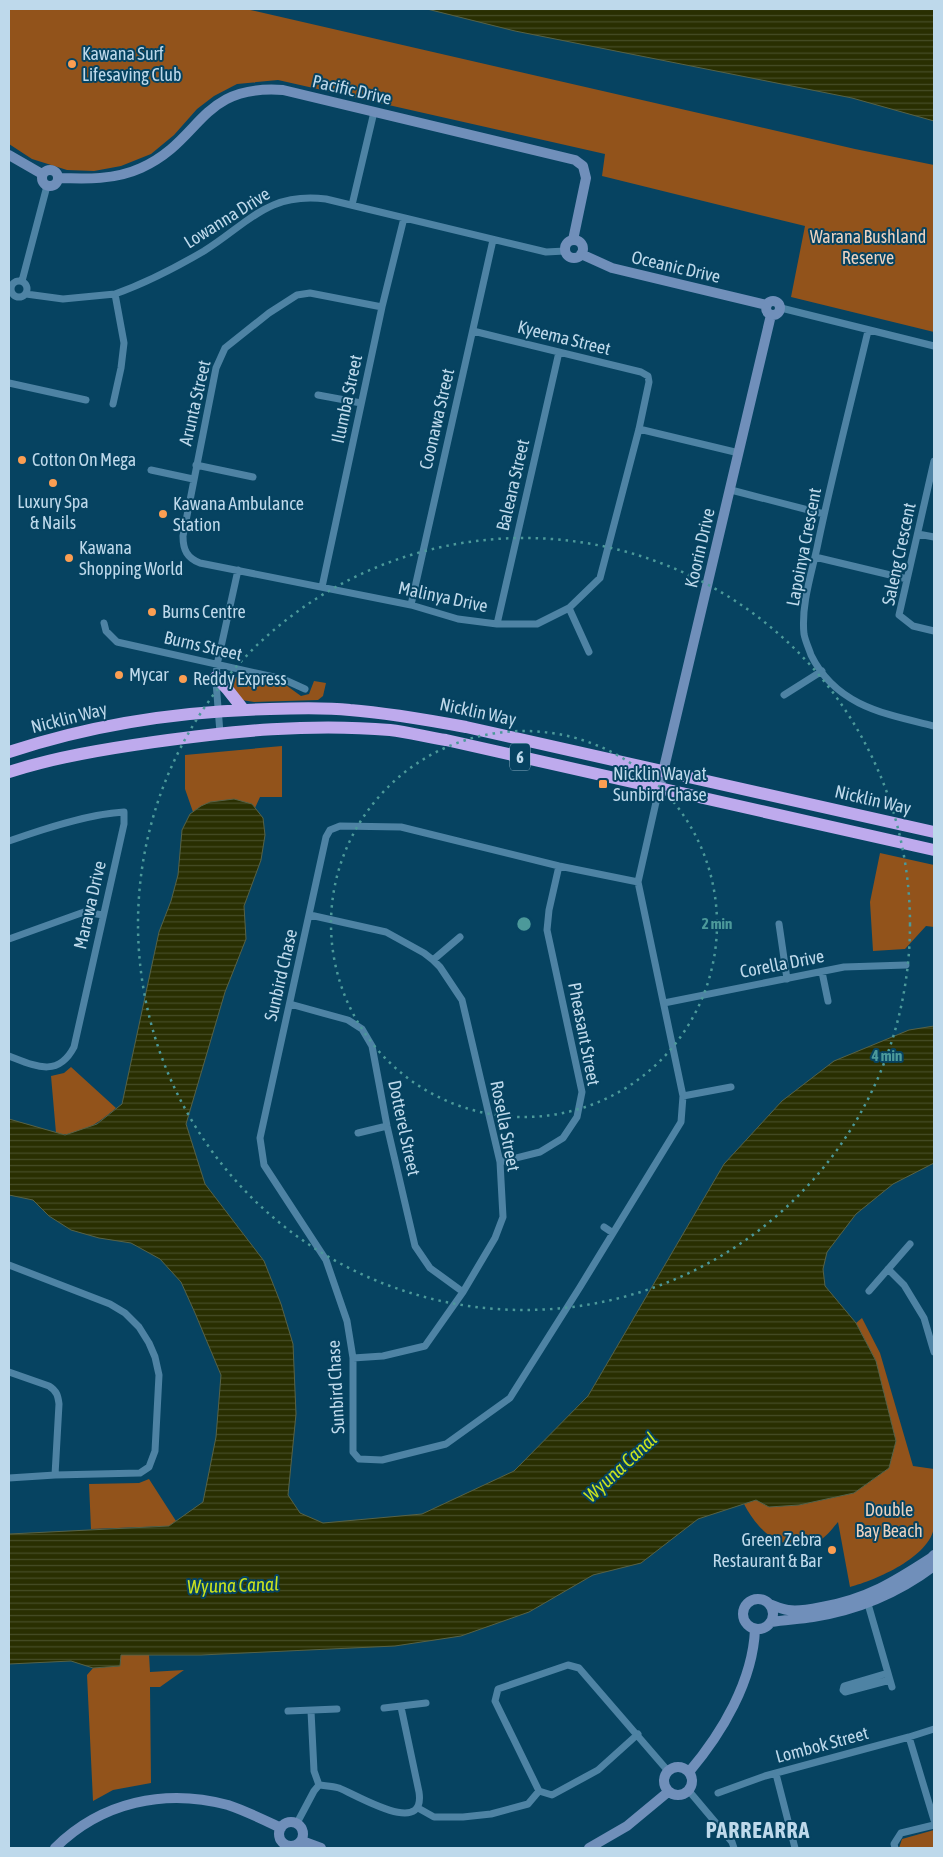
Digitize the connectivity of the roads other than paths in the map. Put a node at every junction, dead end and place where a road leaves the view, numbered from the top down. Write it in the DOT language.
graph roads {
  1 [pos="374,112"];
  2 [pos="9,155"];
  3 [pos="42,174"];
  4 [pos="58,178"];
  5 [pos="47,186"];
  6 [pos="352,205"];
  7 [pos="404,218"];
  8 [pos="493,240"];
  9 [pos="573,240"];
  10 [pos="565,251"];
  11 [pos="581,254"];
  12 [pos="22,282"];
  13 [pos="10,288"];
  14 [pos="26,294"];
  15 [pos="115,294"];
  16 [pos="382,307"];
  17 [pos="781,308"];
  18 [pos="769,310"];
  19 [pos="473,330"];
  20 [pos="868,331"];
  21 [pos="934,346"];
  22 [pos="559,352"];
  23 [pos="648,376"];
  24 [pos="9,383"];
  25 [pos="318,395"];
  26 [pos="86,400"];
  27 [pos="113,404"];
  28 [pos="362,404"];
  29 [pos="639,429"];
  30 [pos="739,453"];
  31 [pos="934,462"];
  32 [pos="196,465"];
  33 [pos="151,470"];
  34 [pos="253,477"];
  35 [pos="194,479"];
  36 [pos="730,490"];
  37 [pos="824,514"];
  38 [pos="918,534"];
  39 [pos="934,537"];
  40 [pos="815,557"];
  41 [pos="238,570"];
  42 [pos="907,580"];
  43 [pos="322,587"];
  44 [pos="411,605"];
  45 [pos="569,608"];
  46 [pos="104,622"];
  47 [pos="497,624"];
  48 [pos="934,631"];
  49 [pos="589,652"];
  50 [pos="217,671"];
  51 [pos="822,671"];
  52 [pos="305,688"];
  53 [pos="784,695"];
  54 [pos="243,710"];
  55 [pos="218,712"];
  56 [pos="934,726"];
  57 [pos="220,733"];
  58 [pos="9,752"];
  59 [pos="664,770"];
  60 [pos="9,772"];
  61 [pos="659,789"];
  62 [pos="934,832"];
  63 [pos="9,841"];
  64 [pos="934,850"];
  65 [pos="559,866"];
  66 [pos="638,882"];
  67 [pos="103,915"];
  68 [pos="310,915"];
  69 [pos="779,924"];
  70 [pos="460,937"];
  71 [pos="9,939"];
  72 [pos="433,960"];
  73 [pos="906,965"];
  74 [pos="822,972"];
  75 [pos="787,978"];
  76 [pos="828,1001"];
  77 [pos="664,1003"];
  78 [pos="290,1004"];
  79 [pos="9,1056"];
  80 [pos="731,1087"];
  81 [pos="683,1096"];
  82 [pos="387,1126"];
  83 [pos="358,1133"];
  84 [pos="500,1162"];
  85 [pos="604,1227"];
  86 [pos="613,1233"];
  87 [pos="910,1244"];
  88 [pos="9,1265"];
  89 [pos="888,1269"];
  90 [pos="869,1291"];
  91 [pos="463,1292"];
  92 [pos="934,1352"];
  93 [pos="353,1358"];
  94 [pos="9,1372"];
  95 [pos="55,1475"];
  96 [pos="9,1478"];
  97 [pos="934,1555"];
  98 [pos="934,1566"];
  99 [pos="769,1604"];
  100 [pos="868,1604"];
  101 [pos="771,1622"];
  102 [pos="755,1629"];
  103 [pos="888,1673"];
  104 [pos="426,1703"];
  105 [pos="401,1707"];
  106 [pos="384,1708"];
  107 [pos="336,1709"];
  108 [pos="311,1711"];
  109 [pos="288,1712"];
  110 [pos="934,1729"];
  111 [pos="638,1734"];
  112 [pos="909,1737"];
  113 [pos="668,1771"];
  114 [pos="689,1772"];
  115 [pos="776,1774"];
  116 [pos="319,1785"];
  117 [pos="689,1790"];
  118 [pos="539,1791"];
  119 [pos="668,1792"];
  120 [pos="718,1793"];
  121 [pos="418,1808"];
  122 [pos="934,1820"];
  123 [pos="297,1823"];
  124 [pos="934,1825"];
  125 [pos="281,1828"];
  126 [pos="302,1841"];
  127 [pos="55,1848"];
  128 [pos="321,1848"];
  129 [pos="589,1848"];
  130 [pos="734,1848"];
  131 [pos="795,1848"];
  132 [pos="895,1848"];
  1 -- 4 [label="street, Pacific Drive"];
  1 -- 6 [label="street"];
  1 -- 9 [label="street, Pacific Drive"];
  2 -- 3 [label="street"];
  3 -- 4 [label="street"];
  3 -- 5 [label="street"];
  4 -- 5 [label="street"];
  5 -- 12 [label="street"];
  6 -- 7 [label="street, Lowanna Drive"];
  6 -- 15 [label="street, Lowanna Drive"];
  7 -- 8 [label="street, Lowanna Drive"];
  7 -- 16 [label="street, Ilumba Street"];
  8 -- 10 [label="street, Lowanna Drive"];
  8 -- 19 [label="street, Coonawa Street"];
  9 -- 10 [label="street"];
  9 -- 11 [label="street"];
  10 -- 11 [label="street"];
  11 -- 18 [label="street, Oceanic Drive"];
  12 -- 13 [label="street"];
  12 -- 14 [label="street"];
  13 -- 14 [label="street"];
  14 -- 15 [label="street, Lowanna Drive"];
  15 -- 27 [label="street"];
  16 -- 28 [label="street, Ilumba Street"];
  16 -- 32 [label="street, Arunta Street"];
  17 -- 18 [label="street, Oceanic Drive"];
  17 -- 20 [label="street"];
  18 -- 30 [label="street, Koorin Drive"];
  19 -- 22 [label="street, Kyeema Street"];
  19 -- 44 [label="street, Coonawa Street"];
  20 -- 21 [label="street"];
  20 -- 37 [label="street, Lapoinya Crescent"];
  22 -- 23 [label="street, Kyeema Street"];
  22 -- 47 [label="street, Baleara Street"];
  23 -- 29 [label="street, Malinya Drive"];
  24 -- 26 [label="street"];
  25 -- 28 [label="street"];
  28 -- 43 [label="street, Ilumba Street"];
  29 -- 30 [label="street"];
  29 -- 45 [label="street, Malinya Drive"];
  30 -- 36 [label="street, Koorin Drive"];
  31 -- 38 [label="street, Saleng Crescent"];
  32 -- 34 [label="street"];
  32 -- 35 [label="street, Arunta Street"];
  33 -- 35 [label="street"];
  35 -- 41 [label="street, Arunta Street"];
  36 -- 37 [label="street"];
  36 -- 59 [label="street, Koorin Drive"];
  37 -- 40 [label="street, Lapoinya Crescent"];
  38 -- 39 [label="street"];
  38 -- 42 [label="street, Saleng Crescent"];
  40 -- 42 [label="street"];
  40 -- 51 [label="street, Lapoinya Crescent"];
  41 -- 43 [label="street, Malinya Drive"];
  41 -- 50 [label="street"];
  42 -- 48 [label="street, Saleng Crescent"];
  43 -- 44 [label="street, Malinya Drive"];
  44 -- 47 [label="street, Malinya Drive"];
  45 -- 47 [label="street, Malinya Drive"];
  45 -- 49 [label="street"];
  46 -- 50 [label="street, Burns Street"];
  50 -- 52 [label="street, Burns Street"];
  50 -- 54 [label="highway"];
  50 -- 55 [label="street"];
  51 -- 53 [label="street"];
  51 -- 56 [label="street, Lapoinya Crescent"];
  54 -- 55 [label="highway, Nicklin Way / 6"];
  54 -- 59 [label="highway, Nicklin Way / 6"];
  55 -- 57 [label="street"];
  55 -- 58 [label="highway, Nicklin Way / 6"];
  57 -- 60 [label="highway, Nicklin Way / 6"];
  57 -- 61 [label="highway, Nicklin Way / 6"];
  59 -- 61 [label="street, Koorin Drive"];
  59 -- 62 [label="highway, Nicklin Way / 6"];
  61 -- 64 [label="highway, Nicklin Way / 6"];
  61 -- 66 [label="street, Sunbird Chase"];
  63 -- 67 [label="street, Marawa Drive"];
  65 -- 66 [label="street, Sunbird Chase"];
  65 -- 68 [label="street, Sunbird Chase"];
  65 -- 84 [label="street, Pheasant Street"];
  66 -- 77 [label="street, Sunbird Chase"];
  67 -- 71 [label="street"];
  67 -- 79 [label="street, Marawa Drive"];
  68 -- 72 [label="street, Rosella Street"];
  68 -- 78 [label="street, Sunbird Chase"];
  69 -- 75 [label="street"];
  70 -- 72 [label="street"];
  72 -- 84 [label="street, Rosella Street"];
  73 -- 74 [label="street, Corella Drive"];
  74 -- 75 [label="street, Corella Drive"];
  74 -- 76 [label="street"];
  75 -- 77 [label="street, Corella Drive"];
  77 -- 81 [label="street, Sunbird Chase"];
  78 -- 82 [label="street, Dotterel Street"];
  78 -- 93 [label="street, Sunbird Chase"];
  80 -- 81 [label="street"];
  81 -- 86 [label="street, Sunbird Chase"];
  82 -- 83 [label="street"];
  82 -- 91 [label="street, Dotterel Street"];
  84 -- 91 [label="street, Rosella Street"];
  85 -- 86 [label="street"];
  86 -- 93 [label="street, Sunbird Chase"];
  87 -- 89 [label="street"];
  88 -- 95 [label="street"];
  89 -- 90 [label="street"];
  89 -- 92 [label="street"];
  91 -- 93 [label="street, Rosella Street"];
  94 -- 95 [label="street"];
  95 -- 96 [label="street"];
  97 -- 99 [label="street"];
  98 -- 100 [label="street"];
  99 -- 101 [label="street"];
  99 -- 102 [label="street"];
  100 -- 101 [label="street"];
  100 -- 103 [label="street"];
  101 -- 102 [label="street"];
  102 -- 114 [label="street"];
  103 -- 103 [label="street"];
  104 -- 105 [label="street"];
  105 -- 106 [label="street"];
  105 -- 121 [label="street"];
  107 -- 108 [label="street"];
  108 -- 109 [label="street"];
  108 -- 116 [label="street"];
  110 -- 112 [label="street, Lombok Street"];
  111 -- 113 [label="street"];
  111 -- 118 [label="street"];
  111 -- 118 [label="street"];
  112 -- 115 [label="street, Lombok Street"];
  112 -- 122 [label="street"];
  113 -- 114 [label="street"];
  113 -- 119 [label="street"];
  114 -- 117 [label="street"];
  115 -- 120 [label="street, Lombok Street"];
  115 -- 131 [label="street"];
  116 -- 121 [label="street"];
  116 -- 123 [label="street"];
  117 -- 119 [label="street"];
  117 -- 130 [label="street"];
  118 -- 121 [label="street"];
  119 -- 129 [label="street"];
  123 -- 125 [label="street"];
  123 -- 126 [label="street"];
  124 -- 132 [label="street"];
  125 -- 126 [label="street"];
  125 -- 127 [label="street"];
  126 -- 128 [label="street"];
}
